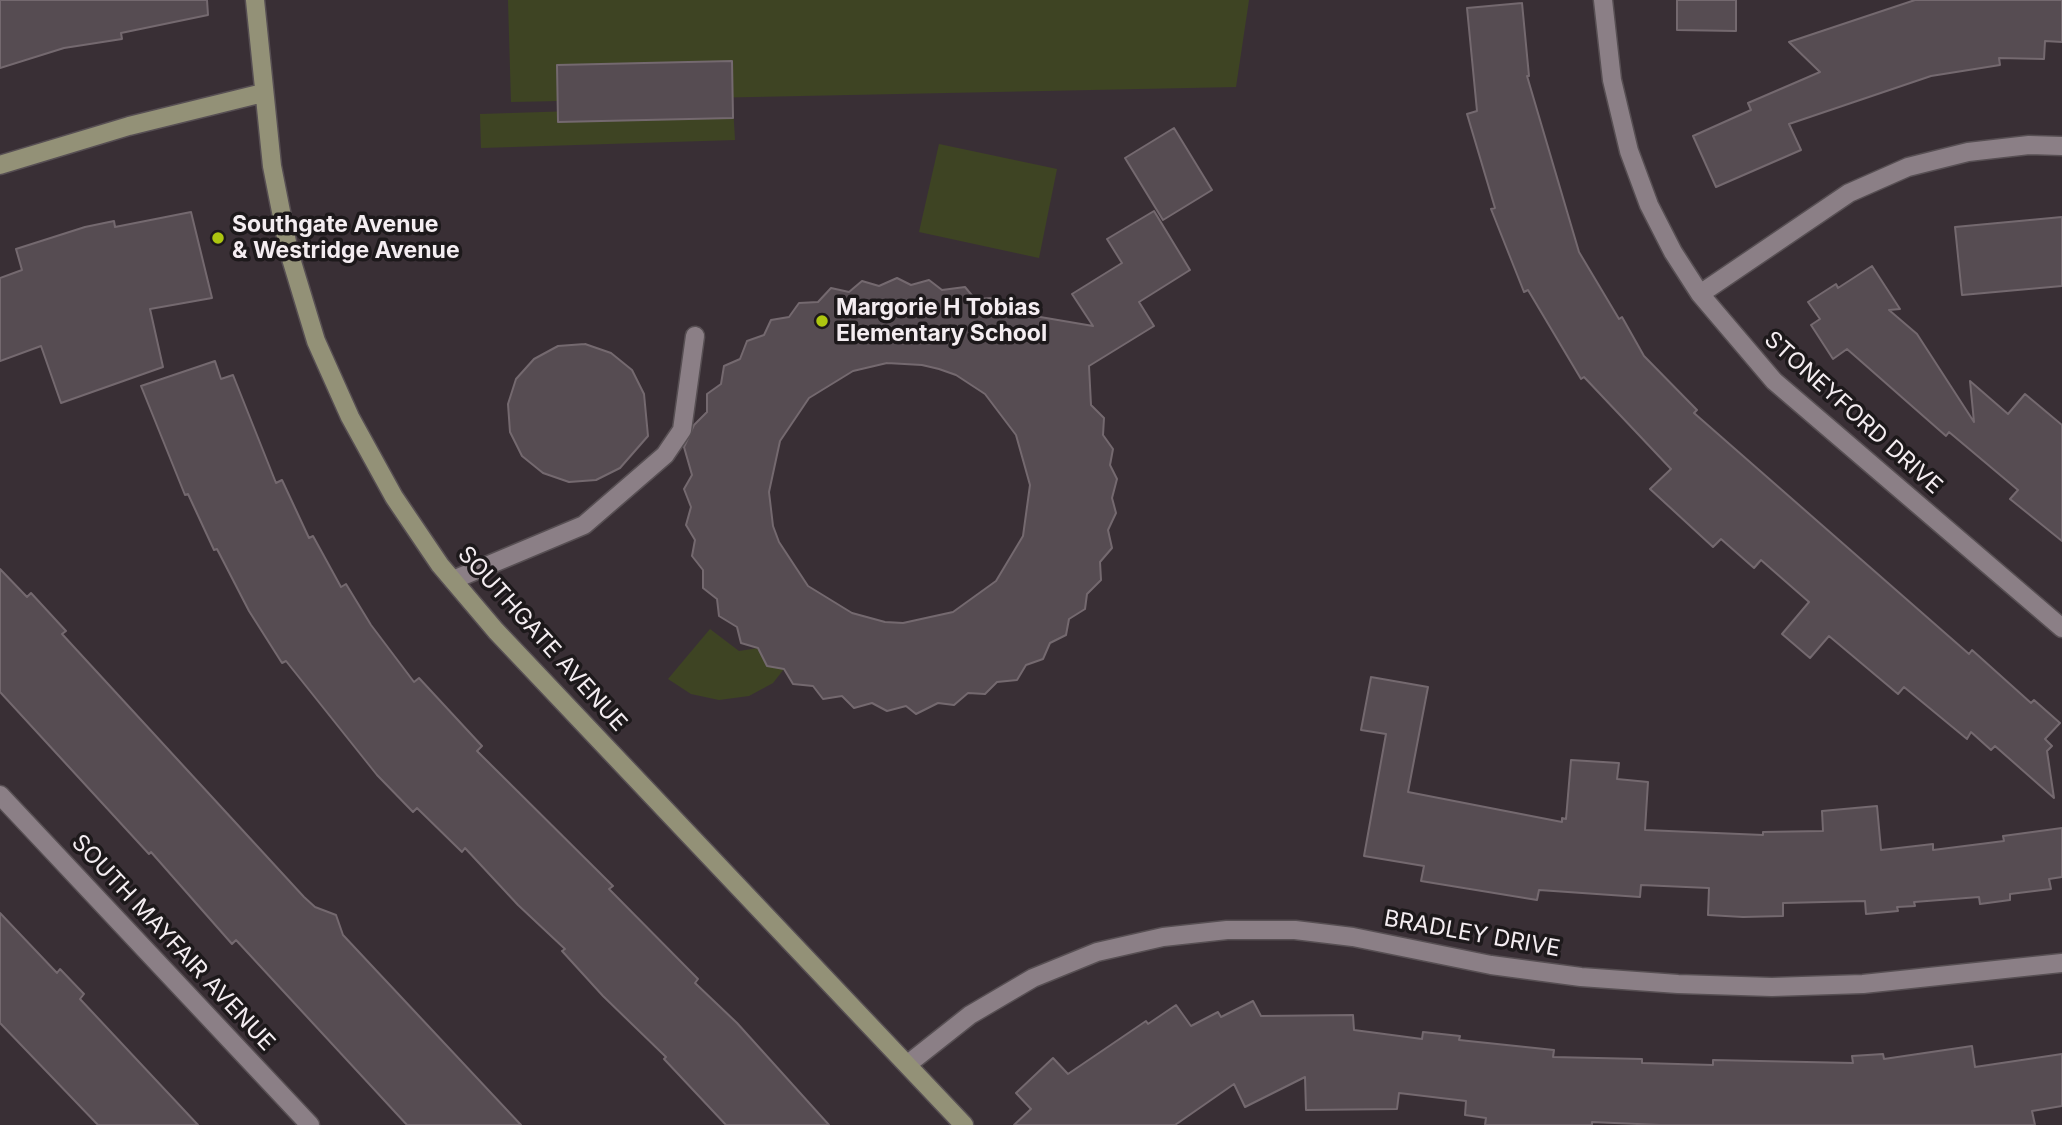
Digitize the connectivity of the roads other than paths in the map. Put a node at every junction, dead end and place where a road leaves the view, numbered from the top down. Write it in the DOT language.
graph roads {
  1 [pos="255,0"];
  2 [pos="1603,0"];
  3 [pos="264,93"];
  4 [pos="2062,145"];
  5 [pos="0,165"];
  6 [pos="1700,293"];
  7 [pos="695,336"];
  8 [pos="453,580"];
  9 [pos="2062,628"];
  10 [pos="0,795"];
  11 [pos="2062,964"];
  12 [pos="908,1063"];
  13 [pos="310,1125"];
  14 [pos="964,1125"];
  1 -- 3 [label="street, SOUTHGATE AVENUE"];
  2 -- 6 [label="street, STONEYFORD DRIVE"];
  3 -- 5 [label="street"];
  3 -- 8 [label="street, SOUTHGATE AVENUE"];
  4 -- 6 [label="street"];
  6 -- 9 [label="street, STONEYFORD DRIVE"];
  7 -- 8 [label="street"];
  8 -- 12 [label="street, SOUTHGATE AVENUE"];
  10 -- 13 [label="street, SOUTH MAYFAIR AVENUE"];
  11 -- 12 [label="street, BRADLEY DRIVE"];
  12 -- 14 [label="street, SOUTHGATE AVENUE"];
}
